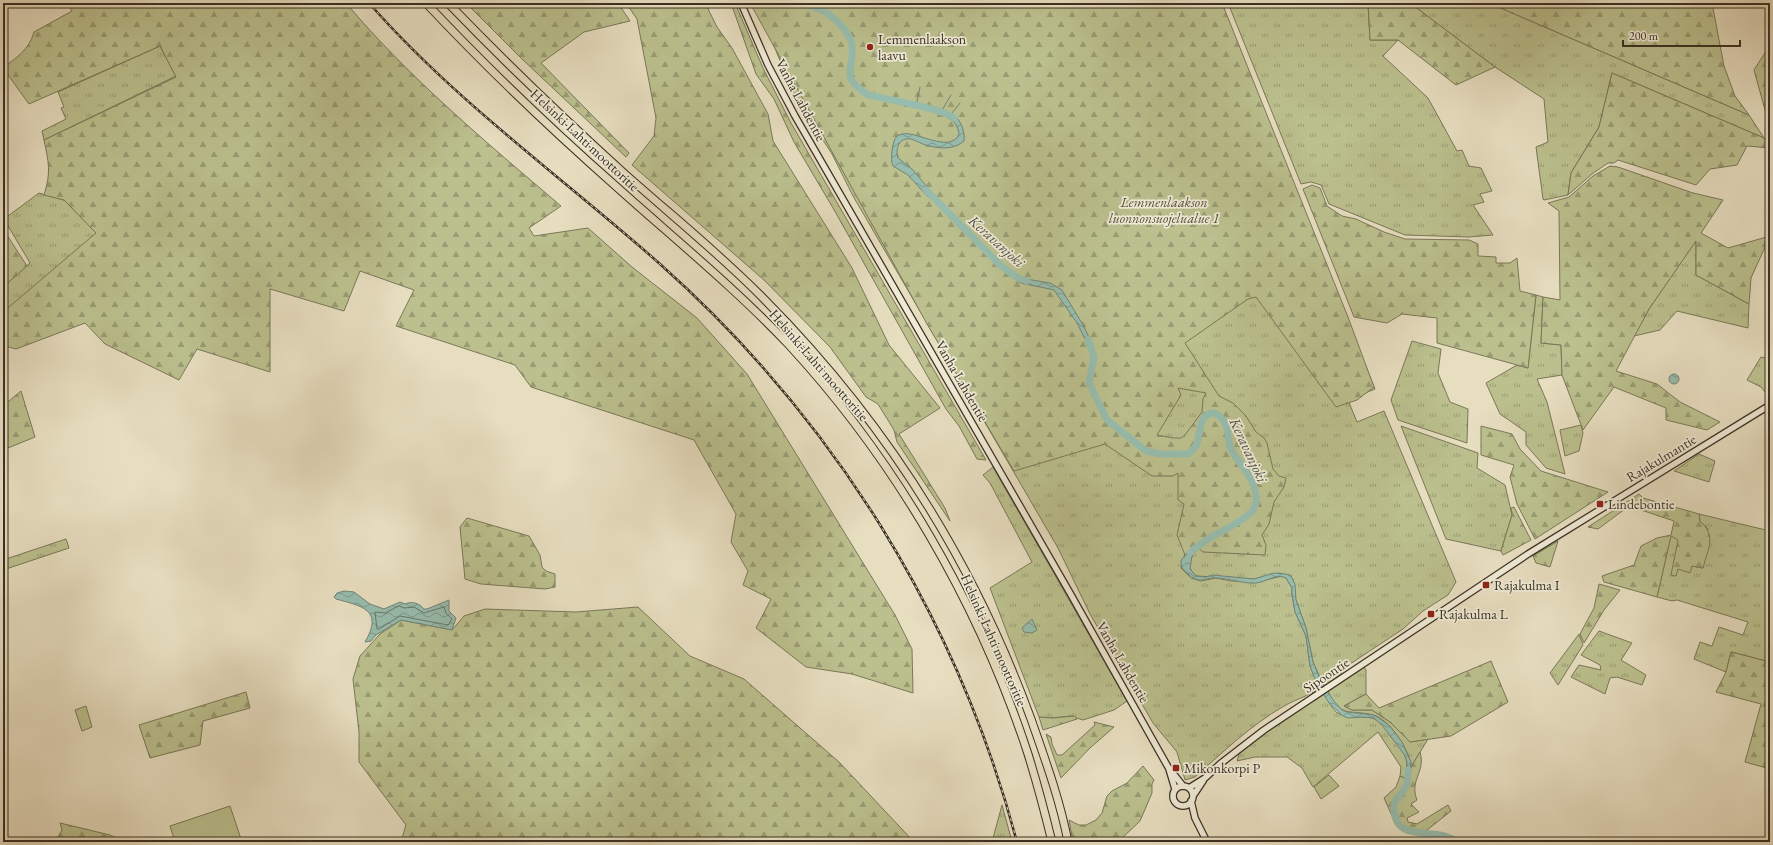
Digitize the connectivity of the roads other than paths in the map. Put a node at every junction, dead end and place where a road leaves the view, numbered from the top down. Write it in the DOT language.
graph roads {
  1 [pos="426,3"];
  2 [pos="448,3"];
  3 [pos="741,3"];
  4 [pos="1770,405"];
  5 [pos="1464,596"];
  6 [pos="1168,767"];
  7 [pos="1205,778"];
  8 [pos="1186,787"];
  9 [pos="1175,789"];
  10 [pos="1192,799"];
  11 [pos="1183,806"];
  12 [pos="1195,818"];
  13 [pos="1052,842"];
  14 [pos="1068,842"];
  15 [pos="1207,842"];
  1 -- 13 [label="highway, Helsinki-Lahti moottoritie"];
  2 -- 14 [label="highway, Helsinki-Lahti moottoritie"];
  3 -- 6 [label="main road, Vanha Lahdentie"];
  4 -- 5 [label="main road, Rajakulmantie"];
  5 -- 7 [label="main road, Sipoontie"];
  6 -- 8 [label="main road, Vanha Lahdentie"];
  6 -- 9 [label="main road, Vanha Lahdentie"];
  7 -- 8 [label="main road, Sipoontie"];
  7 -- 10 [label="main road, Sipoontie"];
  8 -- 9 [label="main road"];
  8 -- 10 [label="main road"];
  9 -- 11 [label="main road"];
  10 -- 11 [label="main road"];
  10 -- 12 [label="main road"];
  11 -- 12 [label="main road"];
  12 -- 15 [label="main road"];
}
